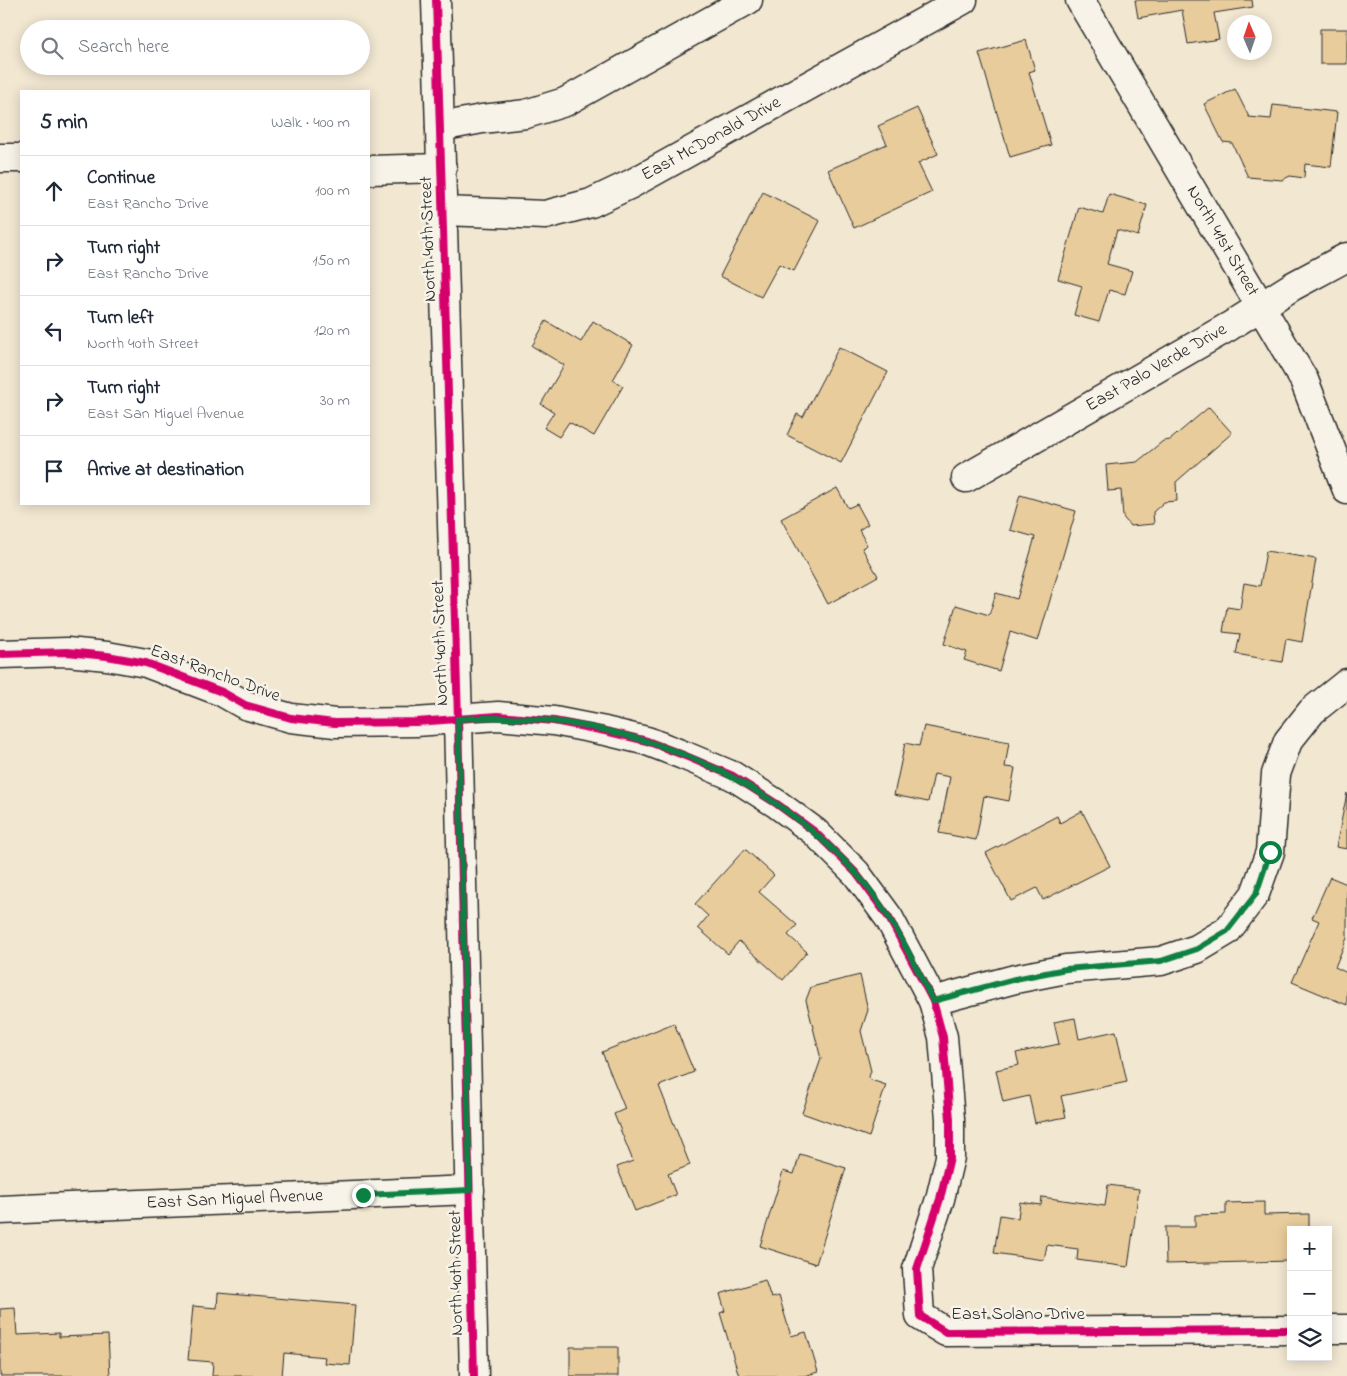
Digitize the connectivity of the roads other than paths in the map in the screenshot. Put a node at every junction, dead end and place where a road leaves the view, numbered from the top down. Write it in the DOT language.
graph roads {
  1 [pos="436,0"];
  2 [pos="748,0"];
  3 [pos="963,0"];
  4 [pos="1080,0"];
  5 [pos="440,127"];
  6 [pos="0,158"];
  7 [pos="20,158"];
  8 [pos="442,168"];
  9 [pos="370,170"];
  10 [pos="443,211"];
  11 [pos="1347,257"];
  12 [pos="1261,306"];
  13 [pos="966,478"];
  14 [pos="1347,490"];
  15 [pos="0,654"];
  16 [pos="1347,683"];
  17 [pos="458,719"];
  18 [pos="933,1001"];
  19 [pos="470,1190"];
  20 [pos="0,1210"];
  21 [pos="1332,1329"];
  22 [pos="1347,1329"];
  23 [pos="1287,1330"];
  24 [pos="474,1376"];
  1 -- 5 [label="street, North 40th Street"];
  2 -- 5 [label="street"];
  3 -- 10 [label="street, East McDonald Drive"];
  4 -- 12 [label="street, North 41st Street"];
  5 -- 8 [label="street, North 40th Street"];
  6 -- 7 [label="street"];
  8 -- 9 [label="street"];
  8 -- 10 [label="street, North 40th Street"];
  10 -- 17 [label="street, North 40th Street"];
  11 -- 12 [label="street, East Palo Verde Drive"];
  12 -- 13 [label="street, East Palo Verde Drive"];
  12 -- 14 [label="street, North 41st Street"];
  15 -- 17 [label="street, East Rancho Drive"];
  16 -- 18 [label="street"];
  17 -- 18 [label="street, East Rancho Drive"];
  17 -- 19 [label="street, North 40th Street"];
  18 -- 23 [label="street, East Solano Drive"];
  19 -- 20 [label="street, East San Miguel Avenue"];
  19 -- 24 [label="street, North 40th Street"];
  21 -- 22 [label="street"];
}
